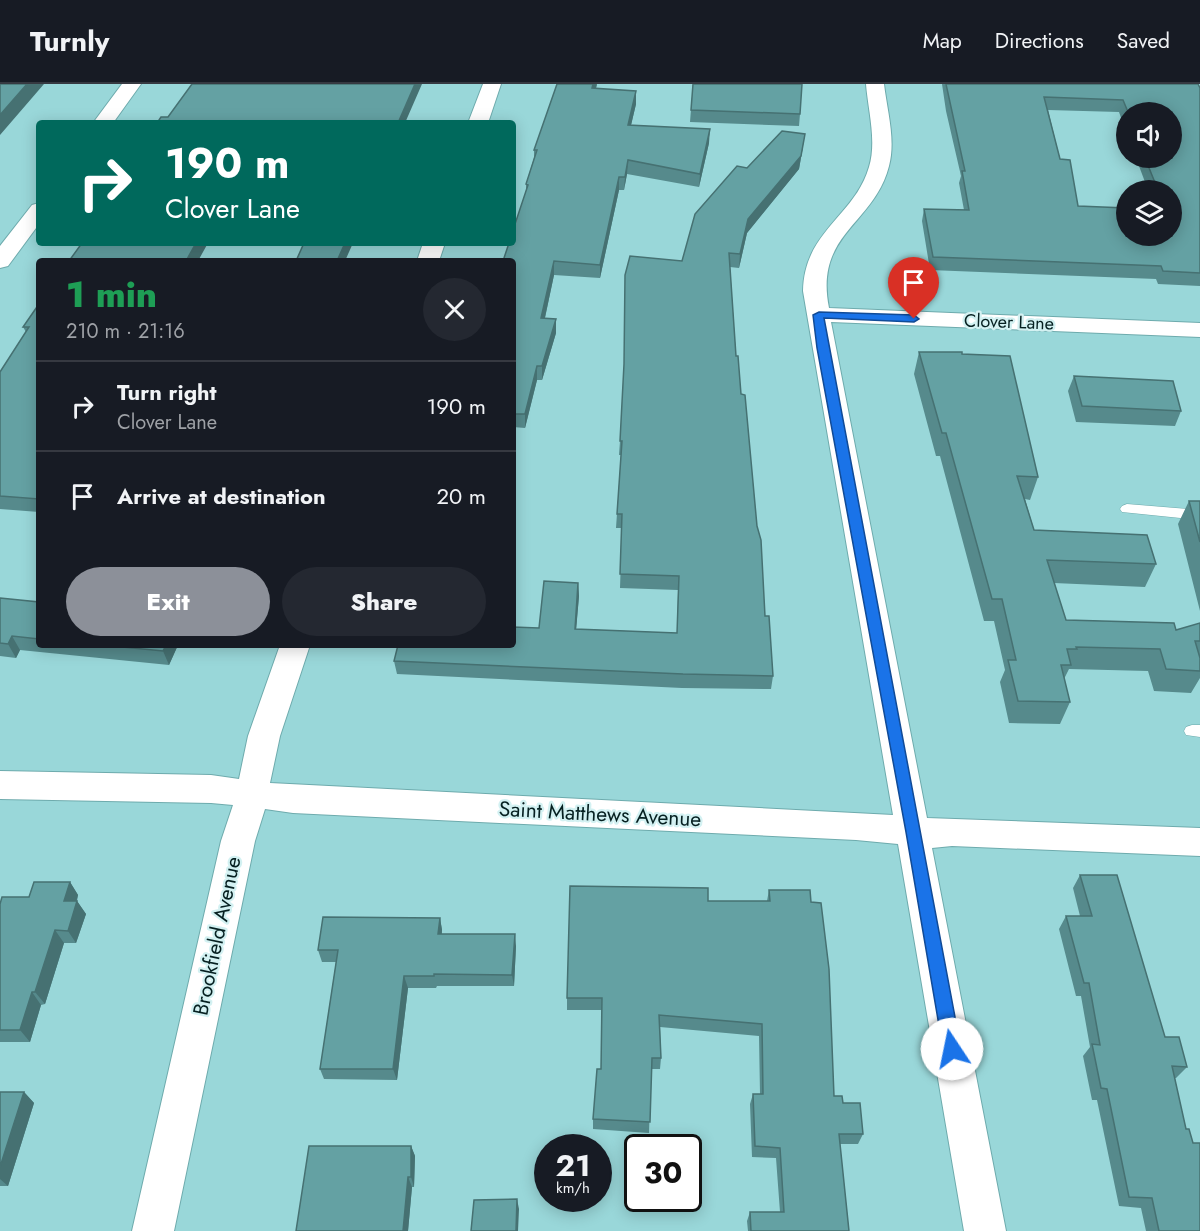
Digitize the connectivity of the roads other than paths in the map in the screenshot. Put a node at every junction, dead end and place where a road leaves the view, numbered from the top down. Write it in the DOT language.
graph roads {
  1 [pos="132,84"];
  2 [pos="492,84"];
  3 [pos="875,84"];
  4 [pos="105,120"];
  5 [pos="479,120"];
  6 [pos="36,213"];
  7 [pos="0,261"];
  8 [pos="819,315"];
  9 [pos="1200,330"];
  10 [pos="1127,510"];
  11 [pos="1200,515"];
  12 [pos="294,648"];
  13 [pos="0,785"];
  14 [pos="250,794"];
  15 [pos="914,832"];
  16 [pos="1200,842"];
  17 [pos="153,1231"];
  18 [pos="985,1231"];
  1 -- 4 [label="street"];
  2 -- 5 [label="street"];
  3 -- 8 [label="street"];
  6 -- 7 [label="street"];
  8 -- 9 [label="street, Clover Lane"];
  8 -- 15 [label="street"];
  10 -- 11 [label="lane"];
  12 -- 14 [label="street, Brookfield Avenue"];
  13 -- 14 [label="street, Saint Matthews Avenue"];
  14 -- 15 [label="street, Saint Matthews Avenue"];
  14 -- 17 [label="street, Brookfield Avenue"];
  15 -- 16 [label="street, Saint Matthews Avenue"];
  15 -- 18 [label="street"];
}
